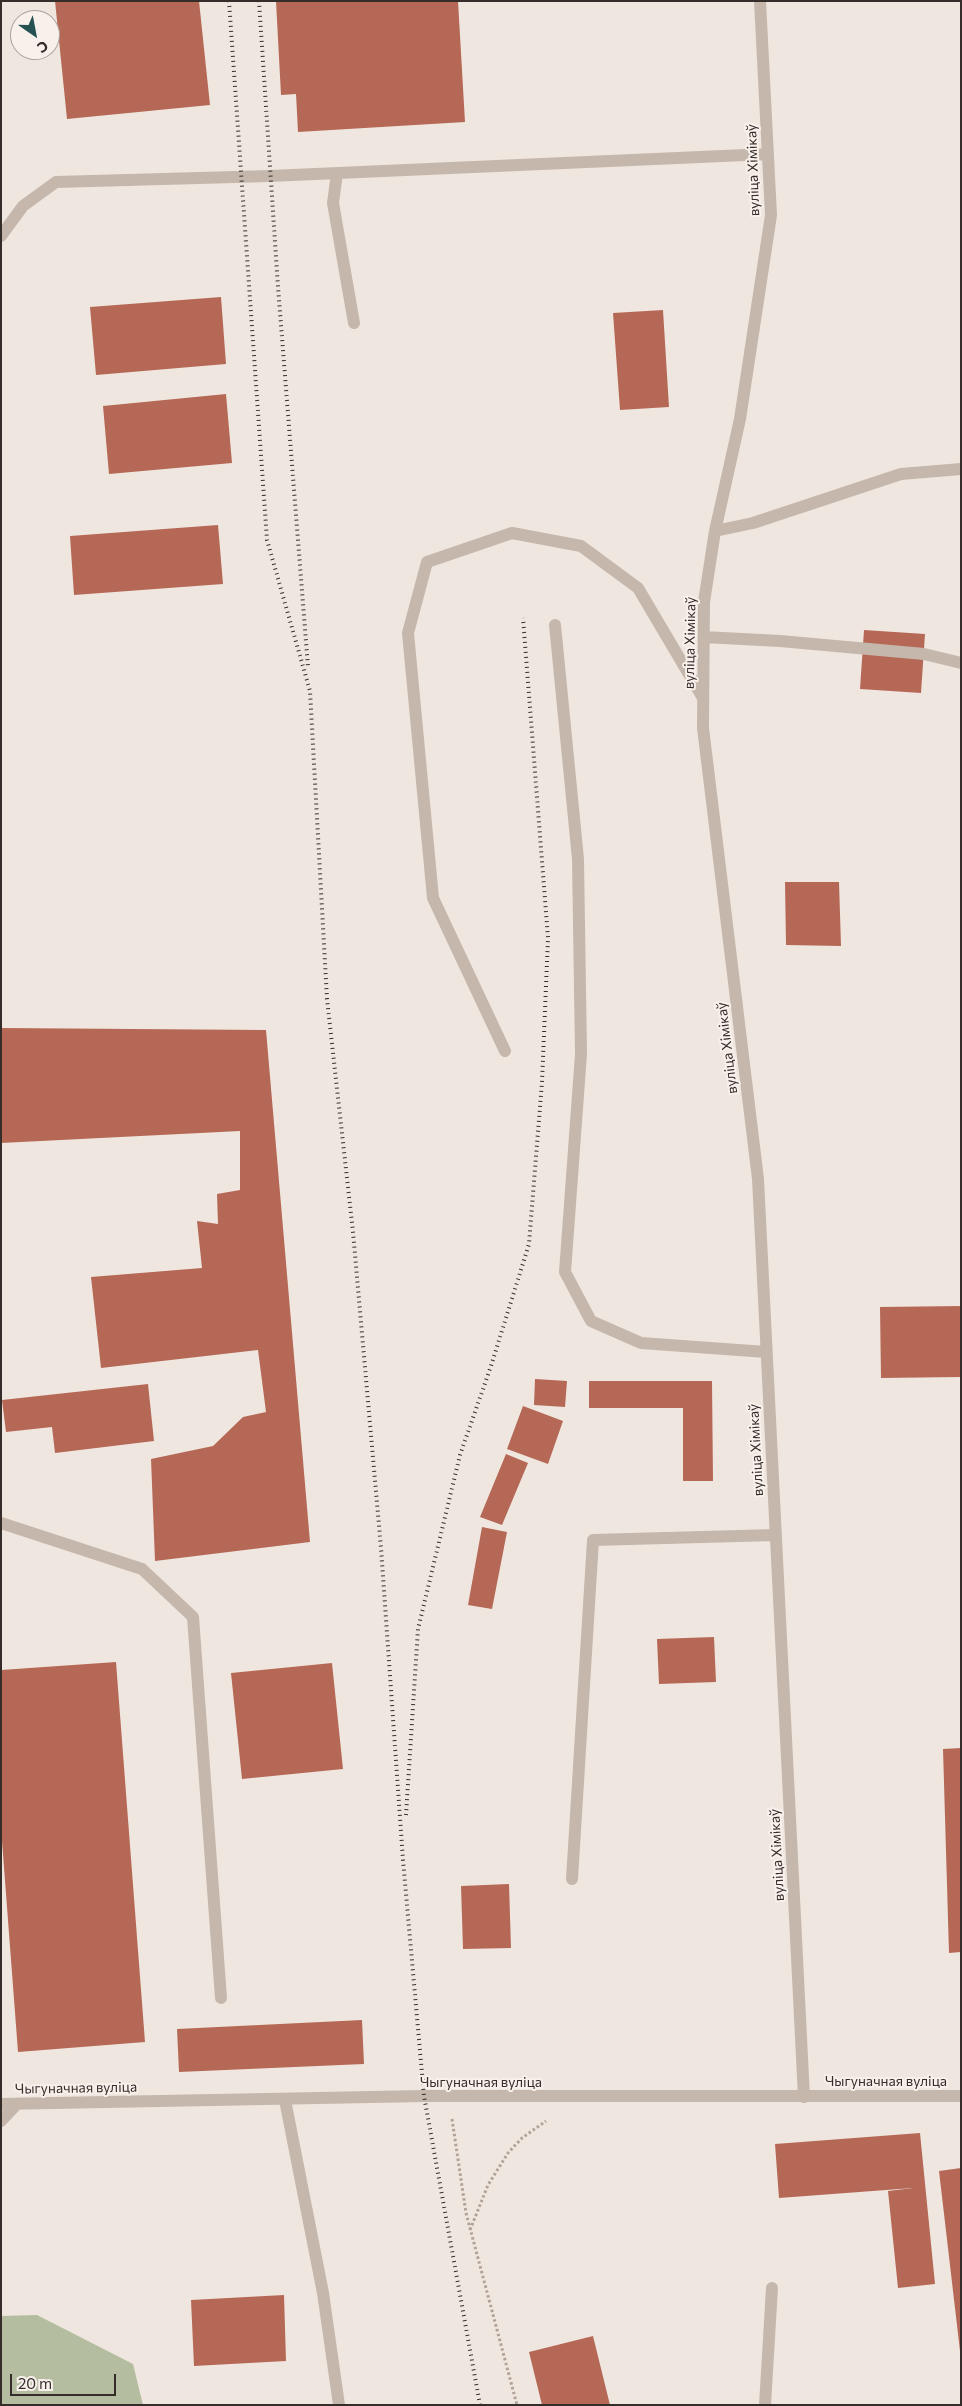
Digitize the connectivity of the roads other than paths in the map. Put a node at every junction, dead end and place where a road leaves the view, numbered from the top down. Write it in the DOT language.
graph roads {
  1 [pos="760,1"];
  2 [pos="768,154"];
  3 [pos="337,173"];
  4 [pos="1,236"];
  5 [pos="354,323"];
  6 [pos="961,469"];
  7 [pos="715,531"];
  8 [pos="555,625"];
  9 [pos="704,637"];
  10 [pos="961,663"];
  11 [pos="703,698"];
  12 [pos="505,1051"];
  13 [pos="766,1352"];
  14 [pos="1,1523"];
  15 [pos="776,1535"];
  16 [pos="572,1879"];
  17 [pos="221,1998"];
  18 [pos="961,2096"];
  19 [pos="804,2097"];
  20 [pos="285,2100"];
  21 [pos="1,2104"];
  22 [pos="16,2104"];
  23 [pos="1,2122"];
  24 [pos="772,2288"];
  25 [pos="339,2405"];
  26 [pos="765,2405"];
  1 -- 2 [label="street, вуліца Хімікаў"];
  2 -- 3 [label="street"];
  2 -- 7 [label="street, вуліца Хімікаў"];
  3 -- 4 [label="street"];
  3 -- 5 [label="street"];
  6 -- 7 [label="street"];
  7 -- 9 [label="street, вуліца Хімікаў"];
  8 -- 13 [label="street"];
  9 -- 10 [label="street"];
  9 -- 11 [label="street, вуліца Хімікаў"];
  11 -- 12 [label="street"];
  11 -- 13 [label="street, вуліца Хімікаў"];
  13 -- 15 [label="street, вуліца Хімікаў"];
  14 -- 17 [label="street"];
  15 -- 16 [label="street"];
  15 -- 19 [label="street, вуліца Хімікаў"];
  18 -- 19 [label="street, Чыгуначная вуліца"];
  19 -- 20 [label="street, Чыгуначная вуліца"];
  20 -- 22 [label="street, Чыгуначная вуліца"];
  20 -- 25 [label="street"];
  21 -- 22 [label="street, Чыгуначная вуліца"];
  22 -- 23 [label="street"];
  24 -- 26 [label="street"];
}
